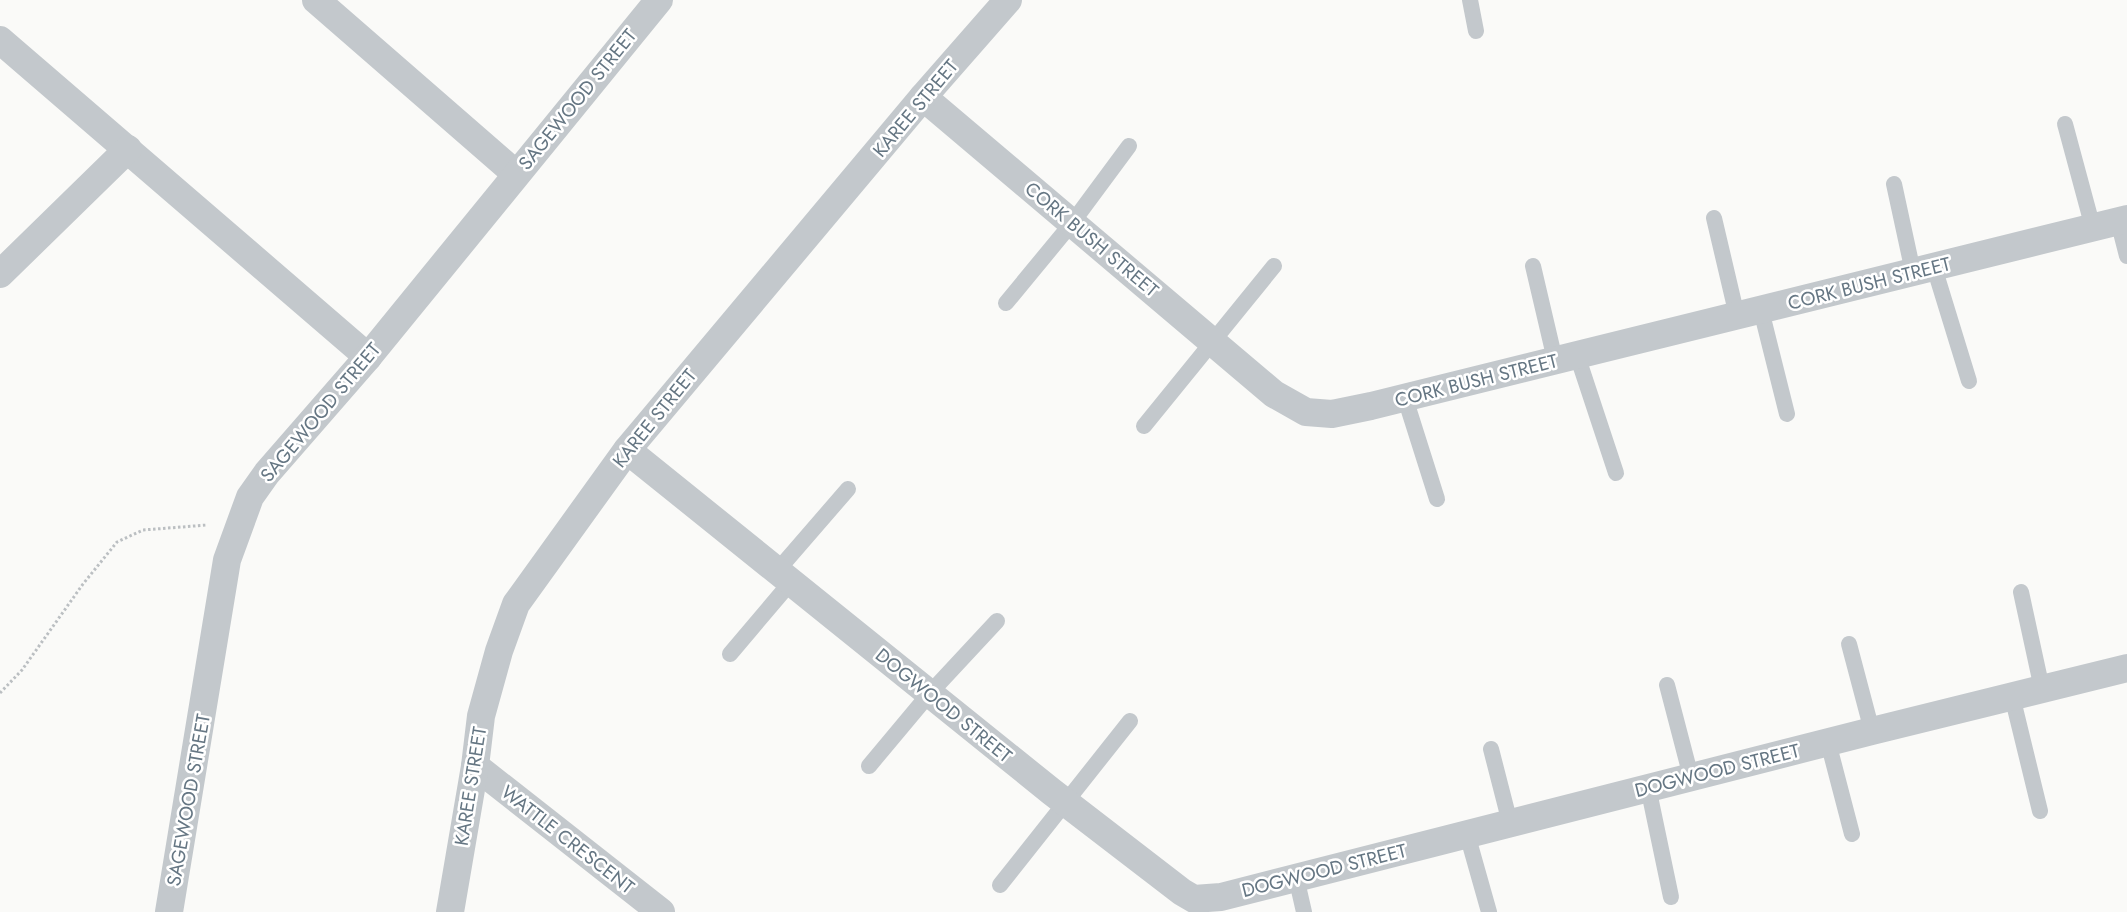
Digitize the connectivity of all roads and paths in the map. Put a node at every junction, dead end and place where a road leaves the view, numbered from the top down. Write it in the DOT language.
graph roads {
  1 [pos="316,0"];
  2 [pos="659,0"];
  3 [pos="1008,0"];
  4 [pos="1470,0"];
  5 [pos="1476,31"];
  6 [pos="0,40"];
  7 [pos="923,97"];
  8 [pos="2065,124"];
  9 [pos="1130,146"];
  10 [pos="128,149"];
  11 [pos="516,174"];
  12 [pos="1894,184"];
  13 [pos="1714,218"];
  14 [pos="1072,223"];
  15 [pos="2113,223"];
  16 [pos="2127,256"];
  17 [pos="1274,266"];
  18 [pos="1534,266"];
  19 [pos="1923,270"];
  20 [pos="0,274"];
  21 [pos="1006,303"];
  22 [pos="1749,313"];
  23 [pos="1212,342"];
  24 [pos="368,357"];
  25 [pos="1566,358"];
  26 [pos="1969,381"];
  27 [pos="1406,398"];
  28 [pos="1787,414"];
  29 [pos="1144,426"];
  30 [pos="626,450"];
  31 [pos="1616,473"];
  32 [pos="848,489"];
  33 [pos="1436,499"];
  34 [pos="240,522"];
  35 [pos="784,576"];
  36 [pos="2021,592"];
  37 [pos="997,621"];
  38 [pos="1849,644"];
  39 [pos="730,654"];
  40 [pos="2127,668"];
  41 [pos="1667,685"];
  42 [pos="2042,689"];
  43 [pos="0,693"];
  44 [pos="930,693"];
  45 [pos="2012,696"];
  46 [pos="1130,722"];
  47 [pos="1872,731"];
  48 [pos="1828,742"];
  49 [pos="1491,749"];
  50 [pos="475,766"];
  51 [pos="869,766"];
  52 [pos="1691,777"];
  53 [pos="1648,787"];
  54 [pos="1065,802"];
  55 [pos="2040,811"];
  56 [pos="1510,823"];
  57 [pos="1467,834"];
  58 [pos="1852,834"];
  59 [pos="1296,878"];
  60 [pos="1000,884"];
  61 [pos="1671,897"];
  62 [pos="169,912"];
  63 [pos="450,912"];
  64 [pos="661,912"];
  65 [pos="1304,912"];
  66 [pos="1489,912"];
  1 -- 11 [label="street"];
  2 -- 11 [label="street, SAGEWOOD STREET"];
  3 -- 7 [label="street, KAREE STREET"];
  4 -- 5 [label="lane"];
  6 -- 10 [label="street"];
  7 -- 14 [label="street, CORK BUSH STREET"];
  7 -- 30 [label="street, KAREE STREET"];
  8 -- 15 [label="lane"];
  9 -- 14 [label="lane"];
  10 -- 20 [label="street"];
  10 -- 24 [label="street"];
  11 -- 24 [label="street, SAGEWOOD STREET"];
  12 -- 19 [label="lane"];
  13 -- 22 [label="lane"];
  14 -- 21 [label="lane"];
  14 -- 23 [label="street, CORK BUSH STREET"];
  15 -- 16 [label="lane"];
  15 -- 19 [label="street, CORK BUSH STREET"];
  17 -- 23 [label="lane"];
  18 -- 25 [label="lane"];
  19 -- 22 [label="street, CORK BUSH STREET"];
  19 -- 26 [label="lane"];
  22 -- 25 [label="street, CORK BUSH STREET"];
  22 -- 28 [label="lane"];
  23 -- 27 [label="street, CORK BUSH STREET"];
  23 -- 29 [label="lane"];
  24 -- 34 [label="street, SAGEWOOD STREET"];
  25 -- 27 [label="street, CORK BUSH STREET"];
  25 -- 31 [label="lane"];
  27 -- 33 [label="lane"];
  30 -- 35 [label="street, DOGWOOD STREET"];
  30 -- 50 [label="street, KAREE STREET"];
  32 -- 35 [label="lane"];
  34 -- 43 [label="path"];
  34 -- 62 [label="street, SAGEWOOD STREET"];
  35 -- 39 [label="lane"];
  35 -- 44 [label="street, DOGWOOD STREET"];
  36 -- 42 [label="lane"];
  37 -- 44 [label="lane"];
  38 -- 47 [label="lane"];
  40 -- 42 [label="street, DOGWOOD STREET"];
  41 -- 52 [label="lane"];
  42 -- 45 [label="street, DOGWOOD STREET"];
  44 -- 51 [label="lane"];
  44 -- 54 [label="street, DOGWOOD STREET"];
  45 -- 47 [label="street, DOGWOOD STREET"];
  45 -- 55 [label="lane"];
  46 -- 54 [label="lane"];
  47 -- 48 [label="street, DOGWOOD STREET"];
  48 -- 52 [label="street, DOGWOOD STREET"];
  48 -- 58 [label="lane"];
  49 -- 56 [label="lane"];
  50 -- 63 [label="street, KAREE STREET"];
  50 -- 64 [label="street, WATTLE CRESCENT"];
  52 -- 53 [label="street, DOGWOOD STREET"];
  53 -- 56 [label="street, DOGWOOD STREET"];
  53 -- 61 [label="lane"];
  54 -- 59 [label="street, DOGWOOD STREET"];
  54 -- 60 [label="lane"];
  56 -- 57 [label="street, DOGWOOD STREET"];
  57 -- 59 [label="street, DOGWOOD STREET"];
  57 -- 66 [label="lane"];
  59 -- 65 [label="lane"];
}
